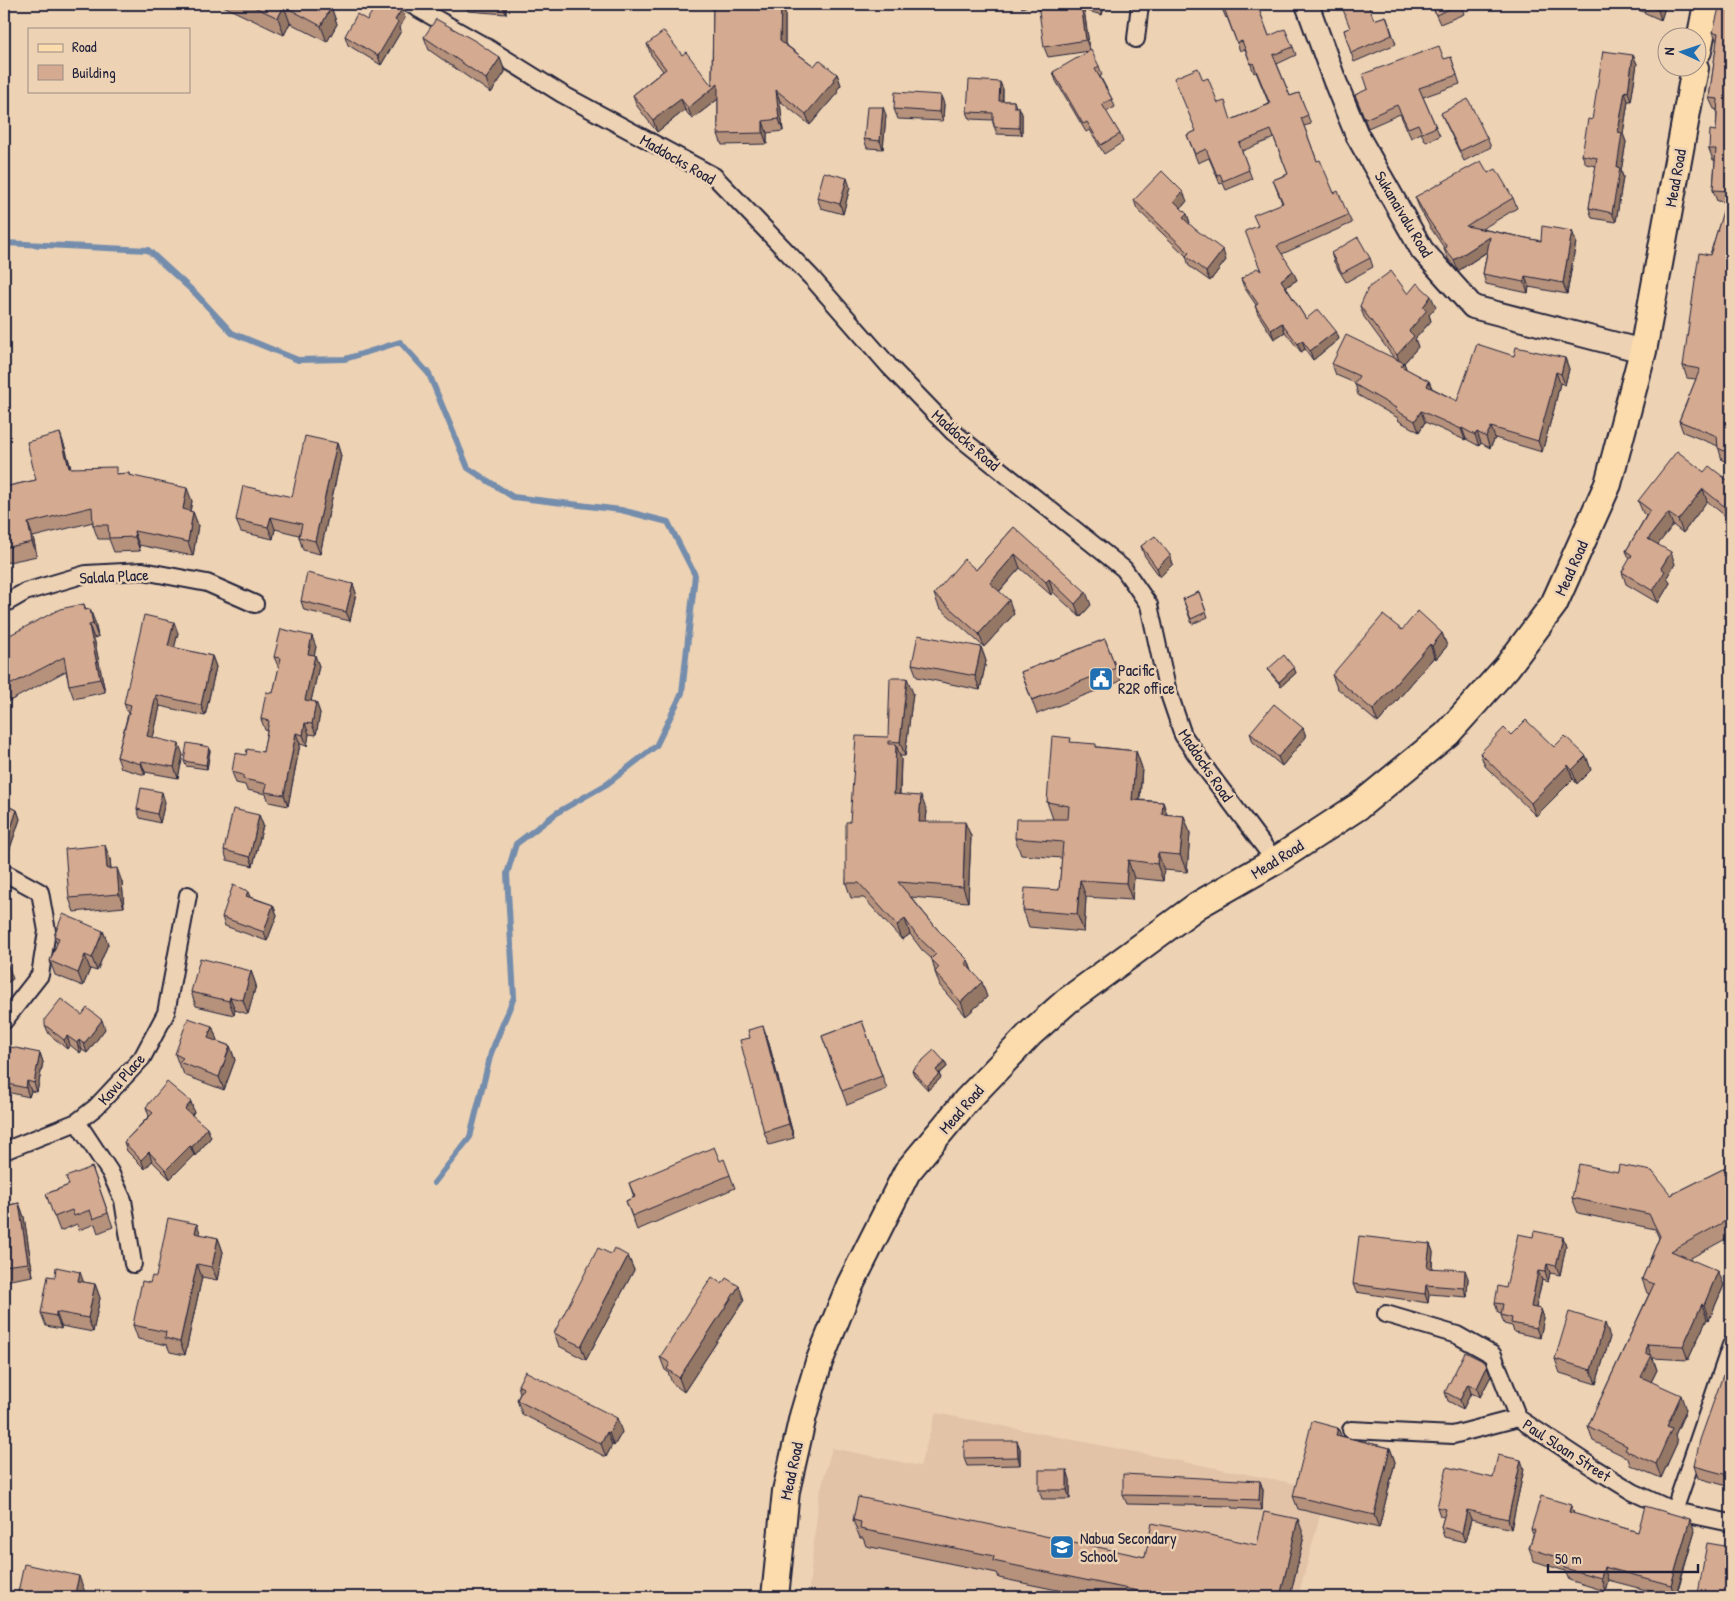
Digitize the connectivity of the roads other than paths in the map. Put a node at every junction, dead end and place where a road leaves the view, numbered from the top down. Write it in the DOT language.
graph roads {
  1 [pos="410,4"];
  2 [pos="1140,4"];
  3 [pos="1307,4"];
  4 [pos="1707,4"];
  5 [pos="1702,28"];
  6 [pos="1136,39"];
  7 [pos="1692,78"];
  8 [pos="1643,351"];
  9 [pos="4,604"];
  10 [pos="255,604"];
  11 [pos="1275,861"];
  12 [pos="4,875"];
  13 [pos="188,894"];
  14 [pos="4,1021"];
  15 [pos="77,1122"];
  16 [pos="4,1151"];
  17 [pos="133,1264"];
  18 [pos="1386,1314"];
  19 [pos="1731,1345"];
  20 [pos="1518,1418"];
  21 [pos="1351,1430"];
  22 [pos="1674,1511"];
  23 [pos="1731,1523"];
  24 [pos="774,1597"];
  1 -- 11 [label="street, Maddocks Road"];
  2 -- 6 [label="street"];
  3 -- 8 [label="main road, Sukanaivalu Road"];
  4 -- 5 [label="main road"];
  7 -- 8 [label="main road, Mead Road"];
  8 -- 11 [label="main road, Mead Road"];
  9 -- 10 [label="street, Salala Place"];
  11 -- 24 [label="main road, Mead Road"];
  12 -- 14 [label="street"];
  13 -- 15 [label="street, Kavu Place"];
  15 -- 16 [label="street, Kavu Place"];
  15 -- 17 [label="street"];
  18 -- 20 [label="street, Paul Sloan Street"];
  19 -- 22 [label="street"];
  20 -- 21 [label="street"];
  20 -- 22 [label="street, Paul Sloan Street"];
  22 -- 23 [label="street, Paul Sloan Street"];
}
